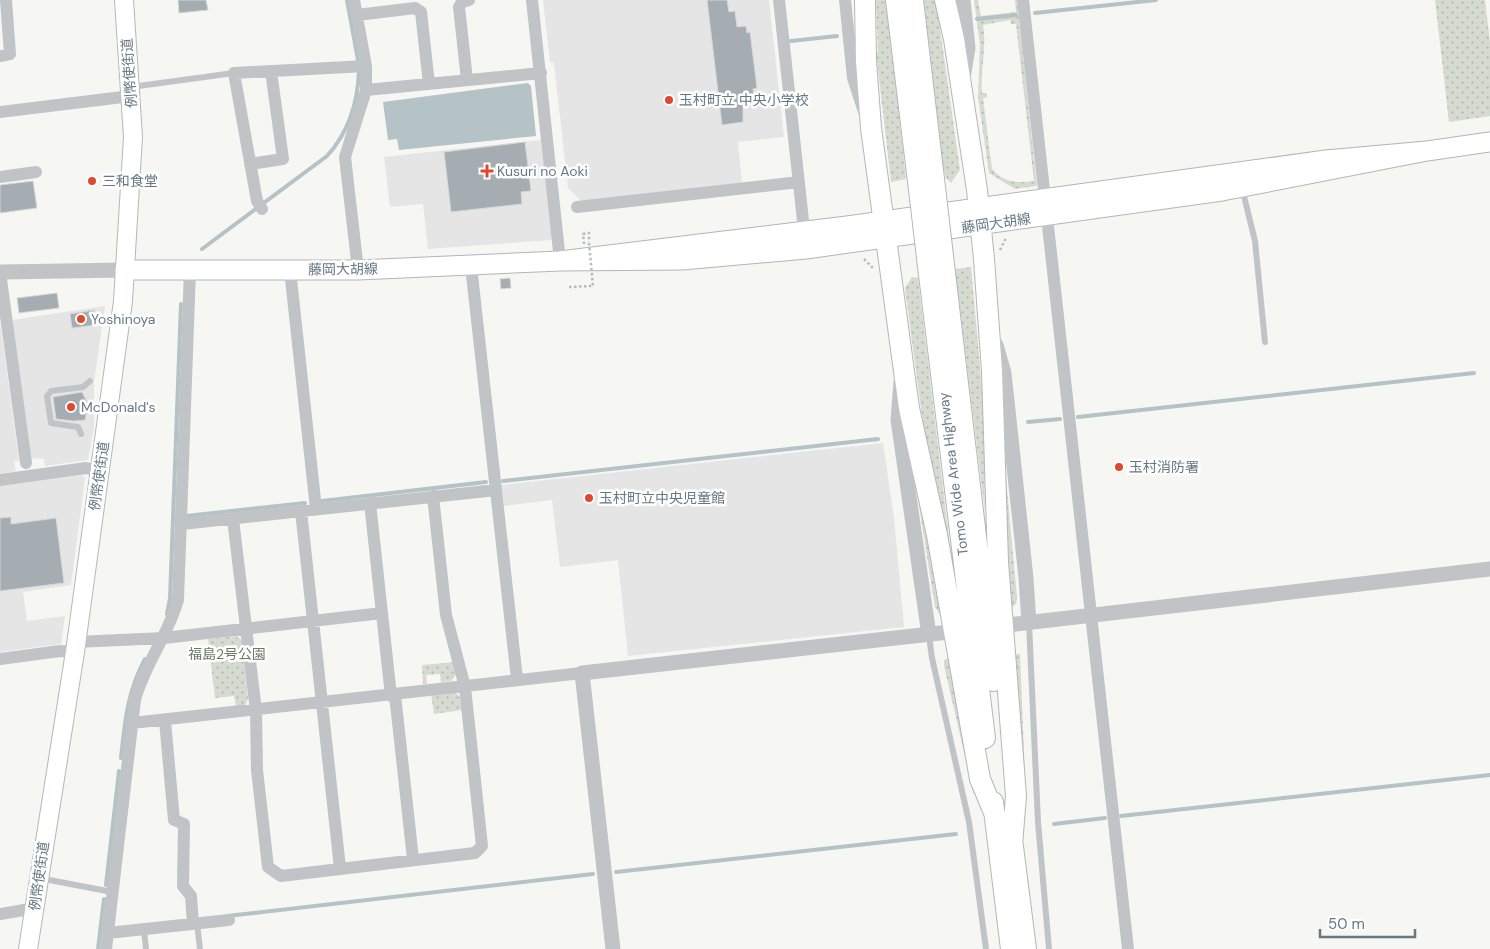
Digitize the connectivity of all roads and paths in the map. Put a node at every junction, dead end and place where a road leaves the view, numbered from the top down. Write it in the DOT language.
graph roads {
  1 [pos="6,0"];
  2 [pos="124,0"];
  3 [pos="354,0"];
  4 [pos="469,0"];
  5 [pos="532,0"];
  6 [pos="779,0"];
  7 [pos="845,0"];
  8 [pos="866,0"];
  9 [pos="896,0"];
  10 [pos="913,0"];
  11 [pos="945,0"];
  12 [pos="963,0"];
  13 [pos="1023,0"];
  14 [pos="357,15"];
  15 [pos="0,56"];
  16 [pos="366,66"];
  17 [pos="271,70"];
  18 [pos="234,73"];
  19 [pos="541,73"];
  20 [pos="467,80"];
  21 [pos="429,84"];
  22 [pos="960,85"];
  23 [pos="366,90"];
  24 [pos="131,91"];
  25 [pos="0,112"];
  26 [pos="871,128"];
  27 [pos="1490,142"];
  28 [pos="250,164"];
  29 [pos="36,172"];
  30 [pos="0,177"];
  31 [pos="1241,180"];
  32 [pos="799,182"];
  33 [pos="928,197"];
  34 [pos="260,205"];
  35 [pos="1045,206"];
  36 [pos="577,207"];
  37 [pos="977,222"];
  38 [pos="886,223"];
  39 [pos="806,241"];
  40 [pos="584,243"];
  41 [pos="935,257"];
  42 [pos="560,261"];
  43 [pos="471,266"];
  44 [pos="125,270"];
  45 [pos="190,270"];
  46 [pos="290,270"];
  47 [pos="358,270"];
  48 [pos="0,272"];
  49 [pos="569,287"];
  50 [pos="990,332"];
  51 [pos="1264,342"];
  52 [pos="903,367"];
  53 [pos="90,381"];
  54 [pos="81,434"];
  55 [pos="26,463"];
  56 [pos="100,471"];
  57 [pos="0,480"];
  58 [pos="496,490"];
  59 [pos="433,496"];
  60 [pos="370,503"];
  61 [pos="316,509"];
  62 [pos="301,511"];
  63 [pos="233,519"];
  64 [pos="182,524"];
  65 [pos="1490,569"];
  66 [pos="382,613"];
  67 [pos="1091,616"];
  68 [pos="312,622"];
  69 [pos="1028,623"];
  70 [pos="1008,625"];
  71 [pos="246,629"];
  72 [pos="949,632"];
  73 [pos="929,635"];
  74 [pos="164,638"];
  75 [pos="75,647"];
  76 [pos="0,659"];
  77 [pos="582,673"];
  78 [pos="517,679"];
  79 [pos="465,687"];
  80 [pos="393,696"];
  81 [pos="323,704"];
  82 [pos="256,711"];
  83 [pos="165,721"];
  84 [pos="132,724"];
  85 [pos="995,815"];
  86 [pos="1012,845"];
  87 [pos="413,859"];
  88 [pos="340,868"];
  89 [pos="38,878"];
  90 [pos="112,892"];
  91 [pos="34,912"];
  92 [pos="0,914"];
  93 [pos="229,920"];
  94 [pos="195,924"];
  95 [pos="144,930"];
  96 [pos="108,933"];
  97 [pos="28,949"];
  98 [pos="106,949"];
  99 [pos="146,949"];
  100 [pos="200,949"];
  101 [pos="613,949"];
  102 [pos="986,949"];
  103 [pos="1010,949"];
  104 [pos="1026,949"];
  105 [pos="1049,949"];
  106 [pos="1128,949"];
  1 -- 15 [label="street"];
  2 -- 24 [label="main road, 例幣使街道"];
  3 -- 14 [label="street"];
  4 -- 20 [label="street"];
  5 -- 19 [label="street"];
  6 -- 32 [label="street"];
  7 -- 26 [label="street"];
  8 -- 26 [label="highway"];
  9 -- 33 [label="highway, Tomo Wide Area Highway"];
  10 -- 33 [label="highway, Tomo Wide Area Highway"];
  11 -- 22 [label="highway"];
  12 -- 22 [label="street"];
  13 -- 35 [label="street"];
  14 -- 16 [label="street"];
  14 -- 21 [label="street"];
  16 -- 17 [label="street"];
  16 -- 23 [label="street"];
  17 -- 18 [label="street"];
  17 -- 28 [label="street"];
  18 -- 24 [label="lane"];
  18 -- 28 [label="street"];
  19 -- 20 [label="street"];
  19 -- 42 [label="street"];
  20 -- 21 [label="street"];
  21 -- 23 [label="street"];
  22 -- 37 [label="highway"];
  23 -- 47 [label="street"];
  24 -- 25 [label="street"];
  24 -- 44 [label="main road, 例幣使街道"];
  26 -- 38 [label="highway"];
  27 -- 31 [label="main road, 藤岡大胡線"];
  28 -- 34 [label="street"];
  29 -- 30 [label="street"];
  31 -- 35 [label="main road, 藤岡大胡線"];
  31 -- 35 [label="main road, 藤岡大胡線"];
  31 -- 51 [label="lane"];
  32 -- 36 [label="street"];
  32 -- 39 [label="street"];
  33 -- 41 [label="highway, Tomo Wide Area Highway, bridge"];
  35 -- 37 [label="main road, 藤岡大胡線"];
  35 -- 67 [label="street"];
  37 -- 38 [label="main road, 藤岡大胡線"];
  37 -- 38 [label="main road, 藤岡大胡線"];
  37 -- 50 [label="highway"];
  38 -- 39 [label="main road, 藤岡大胡線"];
  38 -- 52 [label="highway"];
  39 -- 42 [label="main road, 藤岡大胡線"];
  39 -- 42 [label="main road, 藤岡大胡線"];
  40 -- 49 [label="path, bridge"];
  41 -- 85 [label="highway, Tomo Wide Area Highway"];
  41 -- 86 [label="highway, Tomo Wide Area Highway"];
  42 -- 43 [label="main road, 藤岡大胡線"];
  43 -- 47 [label="main road, 藤岡大胡線"];
  43 -- 58 [label="street"];
  44 -- 45 [label="main road, 藤岡大胡線"];
  44 -- 48 [label="street"];
  44 -- 56 [label="main road, 例幣使街道"];
  45 -- 46 [label="main road, 藤岡大胡線"];
  45 -- 64 [label="street"];
  46 -- 47 [label="main road, 藤岡大胡線"];
  46 -- 61 [label="street"];
  48 -- 55 [label="street"];
  50 -- 69 [label="street"];
  50 -- 86 [label="highway"];
  52 -- 73 [label="street"];
  52 -- 85 [label="highway"];
  53 -- 54 [label="lane"];
  56 -- 57 [label="street"];
  56 -- 75 [label="main road, 例幣使街道"];
  58 -- 59 [label="street"];
  58 -- 78 [label="street"];
  59 -- 60 [label="street"];
  59 -- 79 [label="street"];
  60 -- 61 [label="street"];
  60 -- 66 [label="street"];
  61 -- 62 [label="street"];
  62 -- 63 [label="street"];
  62 -- 68 [label="street"];
  63 -- 64 [label="street"];
  63 -- 71 [label="street"];
  64 -- 74 [label="street"];
  65 -- 67 [label="street"];
  66 -- 68 [label="street"];
  66 -- 80 [label="street"];
  67 -- 69 [label="street"];
  67 -- 106 [label="street"];
  68 -- 71 [label="street"];
  68 -- 81 [label="street"];
  69 -- 70 [label="street"];
  69 -- 105 [label="lane"];
  71 -- 74 [label="street"];
  71 -- 82 [label="street"];
  72 -- 73 [label="street"];
  73 -- 77 [label="street"];
  73 -- 102 [label="lane"];
  74 -- 75 [label="street"];
  74 -- 84 [label="street"];
  75 -- 76 [label="street"];
  75 -- 89 [label="main road, 例幣使街道"];
  77 -- 78 [label="street"];
  77 -- 101 [label="street"];
  78 -- 79 [label="street"];
  79 -- 80 [label="street"];
  79 -- 87 [label="street"];
  80 -- 81 [label="street"];
  80 -- 87 [label="street"];
  81 -- 82 [label="street"];
  81 -- 88 [label="street"];
  82 -- 83 [label="street"];
  82 -- 88 [label="street"];
  83 -- 84 [label="street"];
  83 -- 94 [label="street"];
  84 -- 90 [label="street"];
  85 -- 103 [label="highway, Tomo Wide Area Highway"];
  86 -- 104 [label="highway, Tomo Wide Area Highway"];
  87 -- 88 [label="street"];
  89 -- 90 [label="lane"];
  89 -- 91 [label="main road, 例幣使街道"];
  90 -- 96 [label="street"];
  91 -- 92 [label="street"];
  91 -- 97 [label="main road, 例幣使街道"];
  93 -- 94 [label="street"];
  94 -- 95 [label="street"];
  94 -- 100 [label="lane"];
  95 -- 96 [label="street"];
  95 -- 99 [label="lane"];
  96 -- 98 [label="street"];
}
